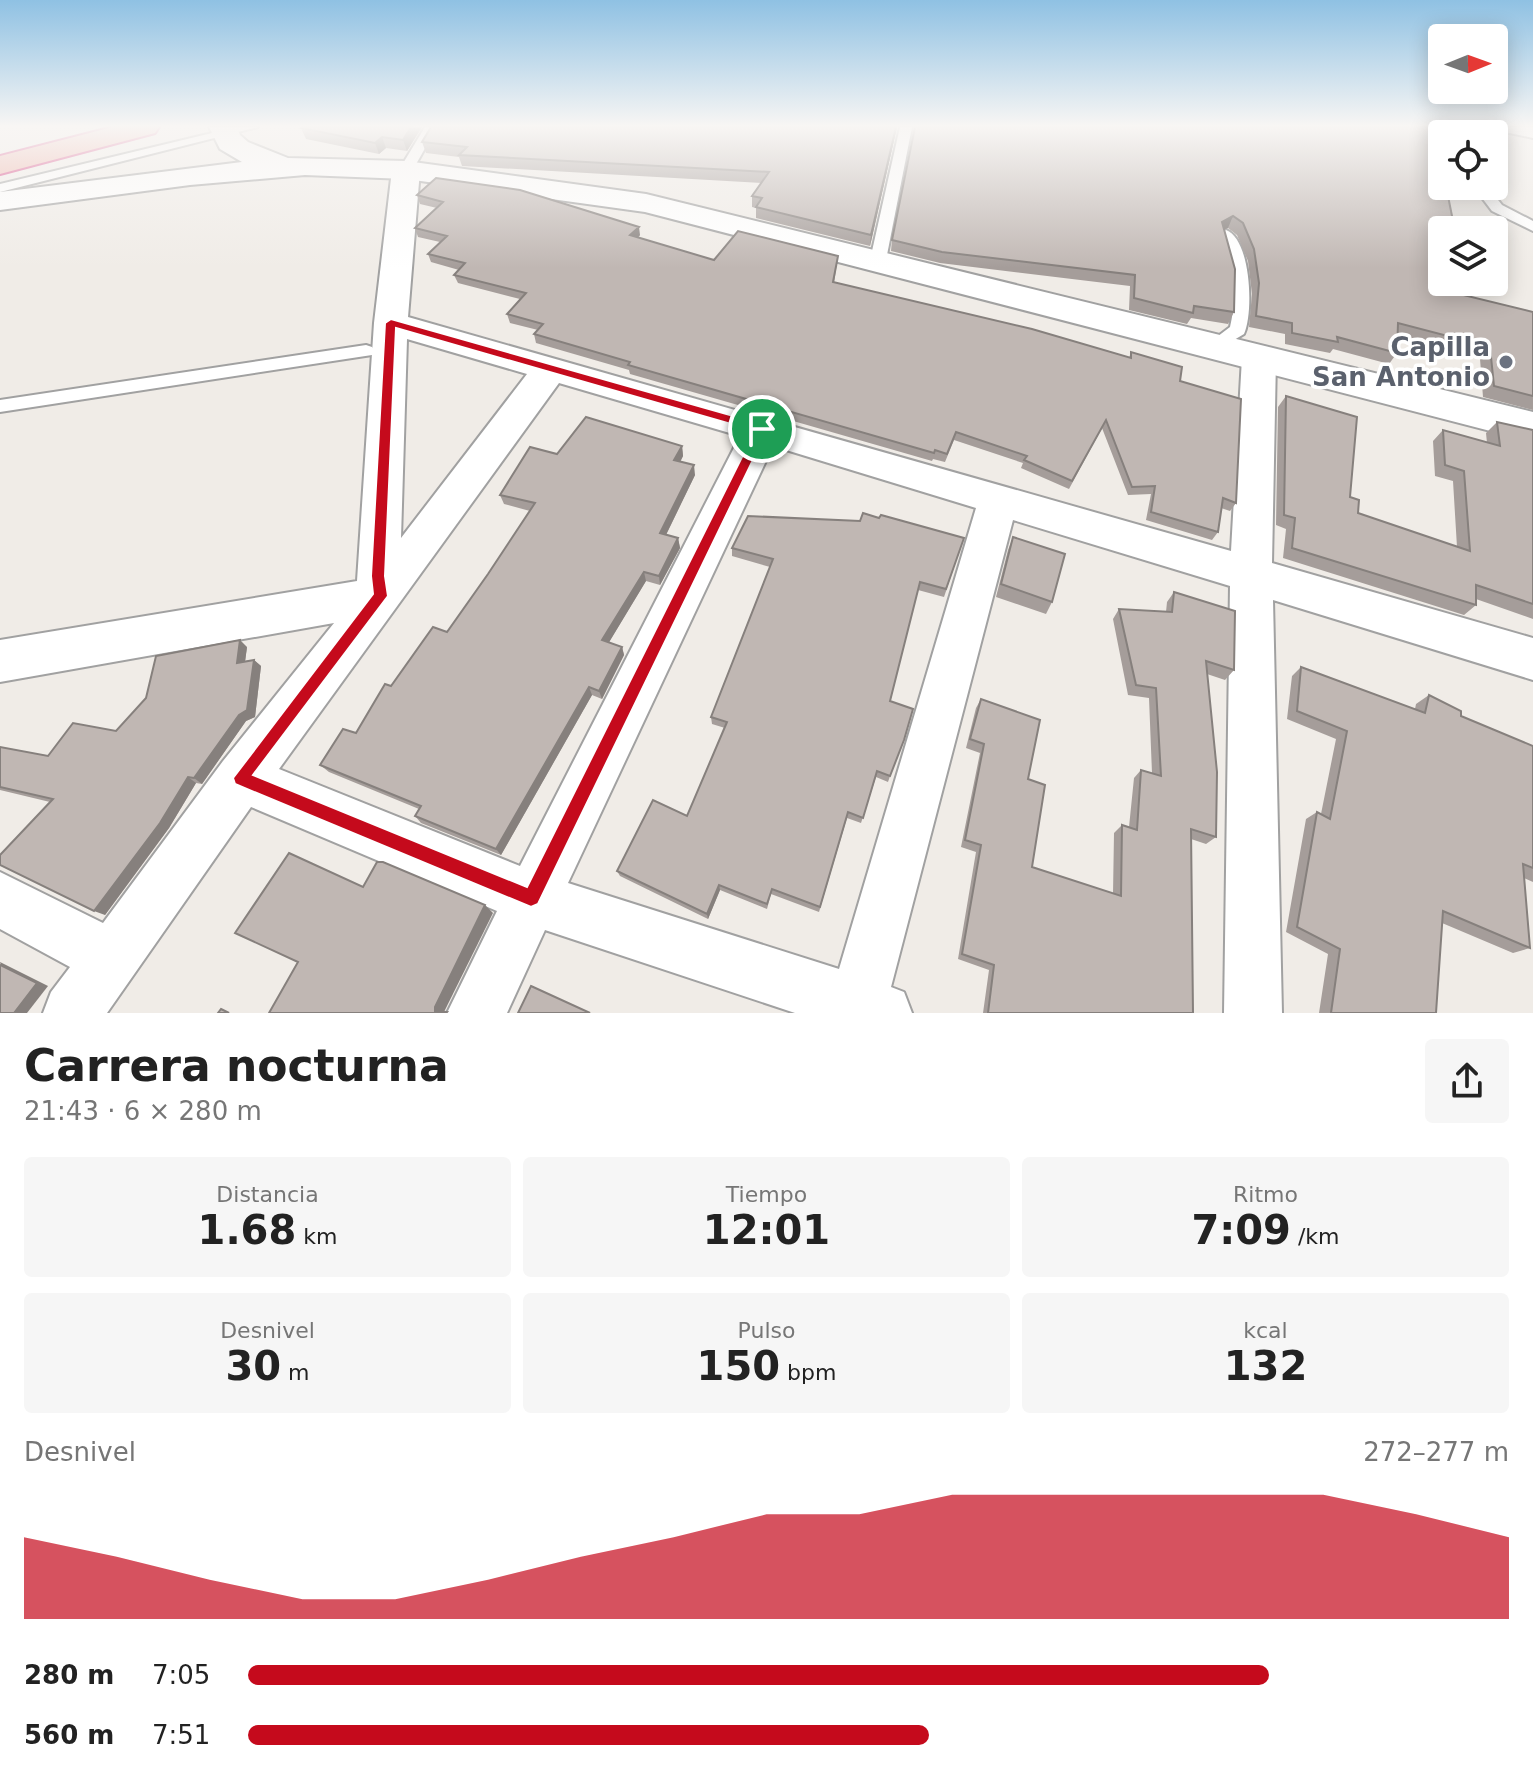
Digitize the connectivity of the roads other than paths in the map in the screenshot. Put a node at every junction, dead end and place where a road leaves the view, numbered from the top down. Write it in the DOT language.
graph roads {
  1 [pos="54,174"];
  2 [pos="214,174"];
  3 [pos="405,174"];
  4 [pos="437,174"];
  5 [pos="896,174"];
  6 [pos="0,188"];
  7 [pos="1491,200"];
  8 [pos="0,201"];
  9 [pos="1533,227"];
  10 [pos="1226,234"];
  11 [pos="878,260"];
  12 [pos="378,337"];
  13 [pos="1214,346"];
  14 [pos="1259,358"];
  15 [pos="551,368"];
  16 [pos="0,406"];
  17 [pos="1533,427"];
  18 [pos="762,429"];
  19 [pos="998,500"];
  20 [pos="1251,574"];
  21 [pos="381,596"];
  22 [pos="1533,659"];
  23 [pos="0,661"];
  24 [pos="241,778"];
  25 [pos="531,898"];
  26 [pos="0,899"];
  27 [pos="111,958"];
  28 [pos="865,1010"];
  29 [pos="72,1013"];
  30 [pos="476,1013"];
  31 [pos="1253,1013"];
  1 -- 6 [label="lane"];
  2 -- 8 [label="street"];
  3 -- 12 [label="street"];
  4 -- 11 [label="street"];
  5 -- 11 [label="lane"];
  7 -- 9 [label="lane"];
  10 -- 13 [label="lane"];
  11 -- 13 [label="street"];
  12 -- 15 [label="street"];
  12 -- 16 [label="lane"];
  12 -- 21 [label="street"];
  13 -- 14 [label="street"];
  14 -- 17 [label="street"];
  14 -- 20 [label="street"];
  15 -- 18 [label="street"];
  15 -- 21 [label="street"];
  18 -- 19 [label="street"];
  18 -- 25 [label="street"];
  19 -- 20 [label="street"];
  19 -- 28 [label="street"];
  20 -- 22 [label="street"];
  20 -- 31 [label="street"];
  21 -- 23 [label="street"];
  21 -- 24 [label="street"];
  24 -- 25 [label="street"];
  24 -- 27 [label="street"];
  25 -- 28 [label="street"];
  25 -- 30 [label="street"];
  26 -- 27 [label="street"];
  27 -- 29 [label="street"];
}
